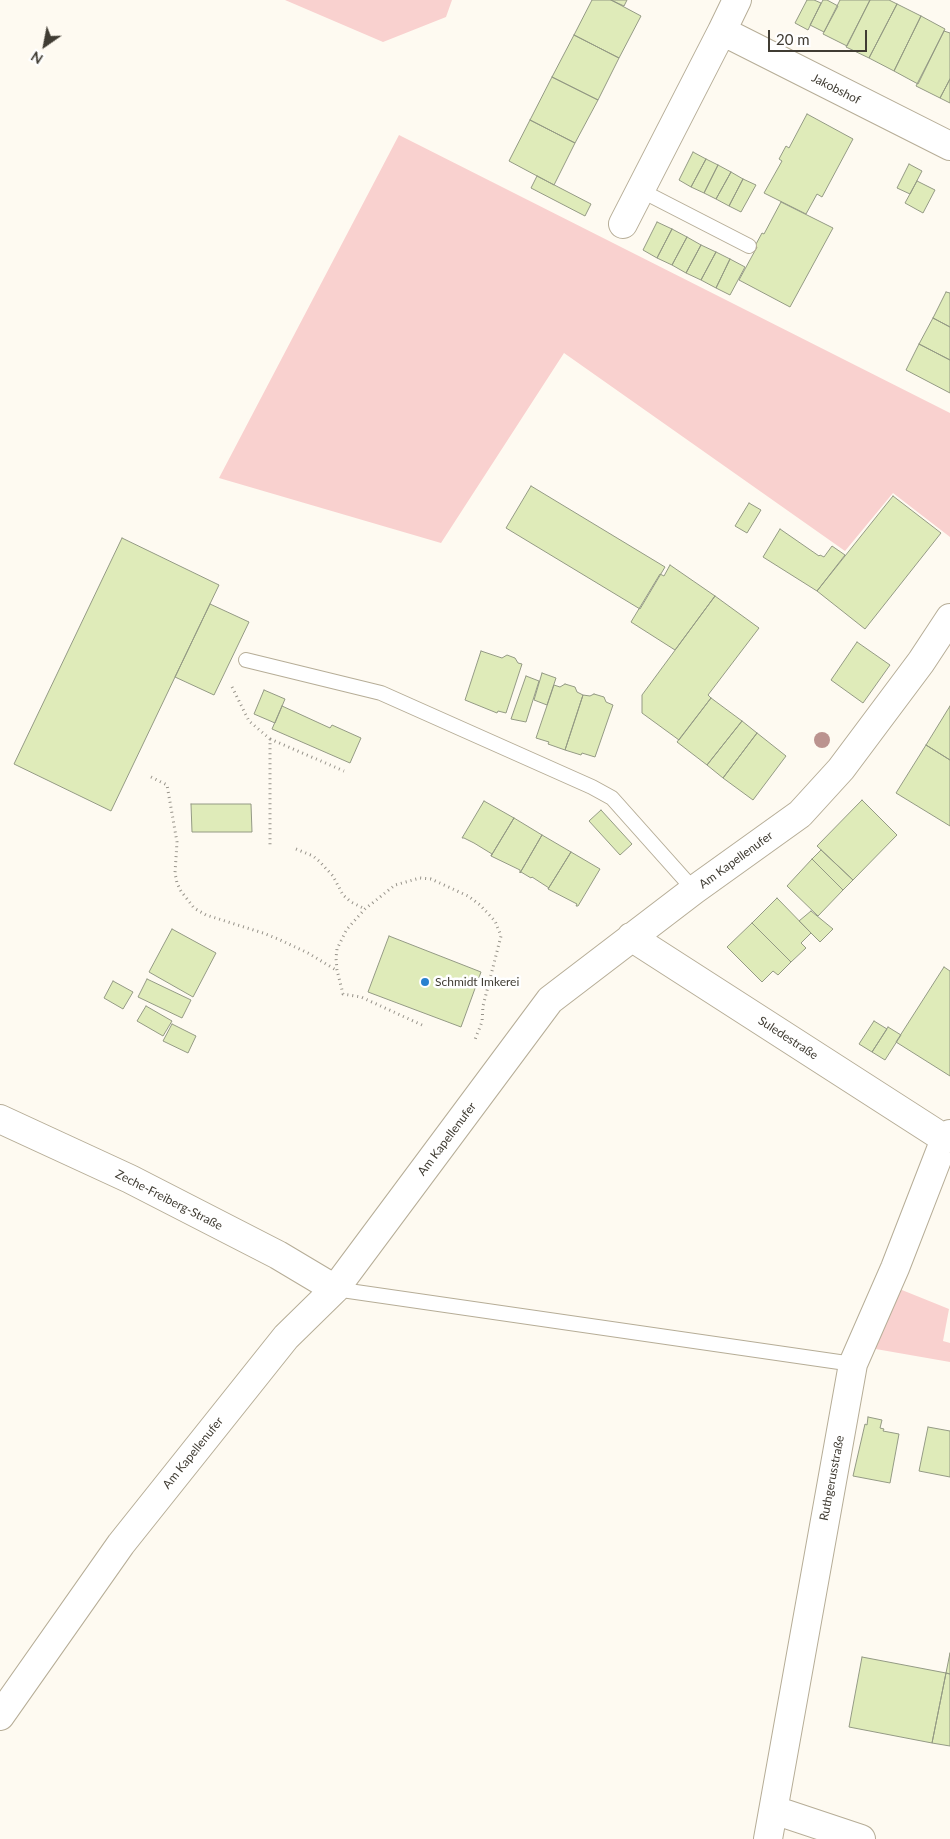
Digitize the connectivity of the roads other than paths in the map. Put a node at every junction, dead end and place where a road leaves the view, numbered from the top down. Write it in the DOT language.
graph roads {
  1 [pos="737,0"];
  2 [pos="722,31"];
  3 [pos="950,146"];
  4 [pos="640,190"];
  5 [pos="623,224"];
  6 [pos="749,246"];
  7 [pos="950,618"];
  8 [pos="246,660"];
  9 [pos="694,890"];
  10 [pos="631,937"];
  11 [pos="0,1119"];
  12 [pos="948,1137"];
  13 [pos="335,1289"];
  14 [pos="854,1364"];
  15 [pos="0,1716"];
  16 [pos="774,1810"];
  17 [pos="768,1839"];
  18 [pos="861,1839"];
  1 -- 2 [label="street"];
  2 -- 3 [label="street, Jakobshof"];
  2 -- 4 [label="street"];
  4 -- 5 [label="street"];
  4 -- 6 [label="lane"];
  7 -- 9 [label="street, Am Kapellenufer"];
  8 -- 9 [label="lane"];
  9 -- 10 [label="street, Am Kapellenufer"];
  10 -- 12 [label="street, Suledestraße"];
  10 -- 13 [label="street, Am Kapellenufer"];
  11 -- 13 [label="street, Zeche-Freiberg-Straße"];
  12 -- 14 [label="street, Ruthgerusstraße"];
  13 -- 14 [label="lane"];
  13 -- 15 [label="street, Am Kapellenufer"];
  14 -- 16 [label="street, Ruthgerusstraße"];
  16 -- 17 [label="street, Ruthgerusstraße"];
  16 -- 18 [label="street"];
}
